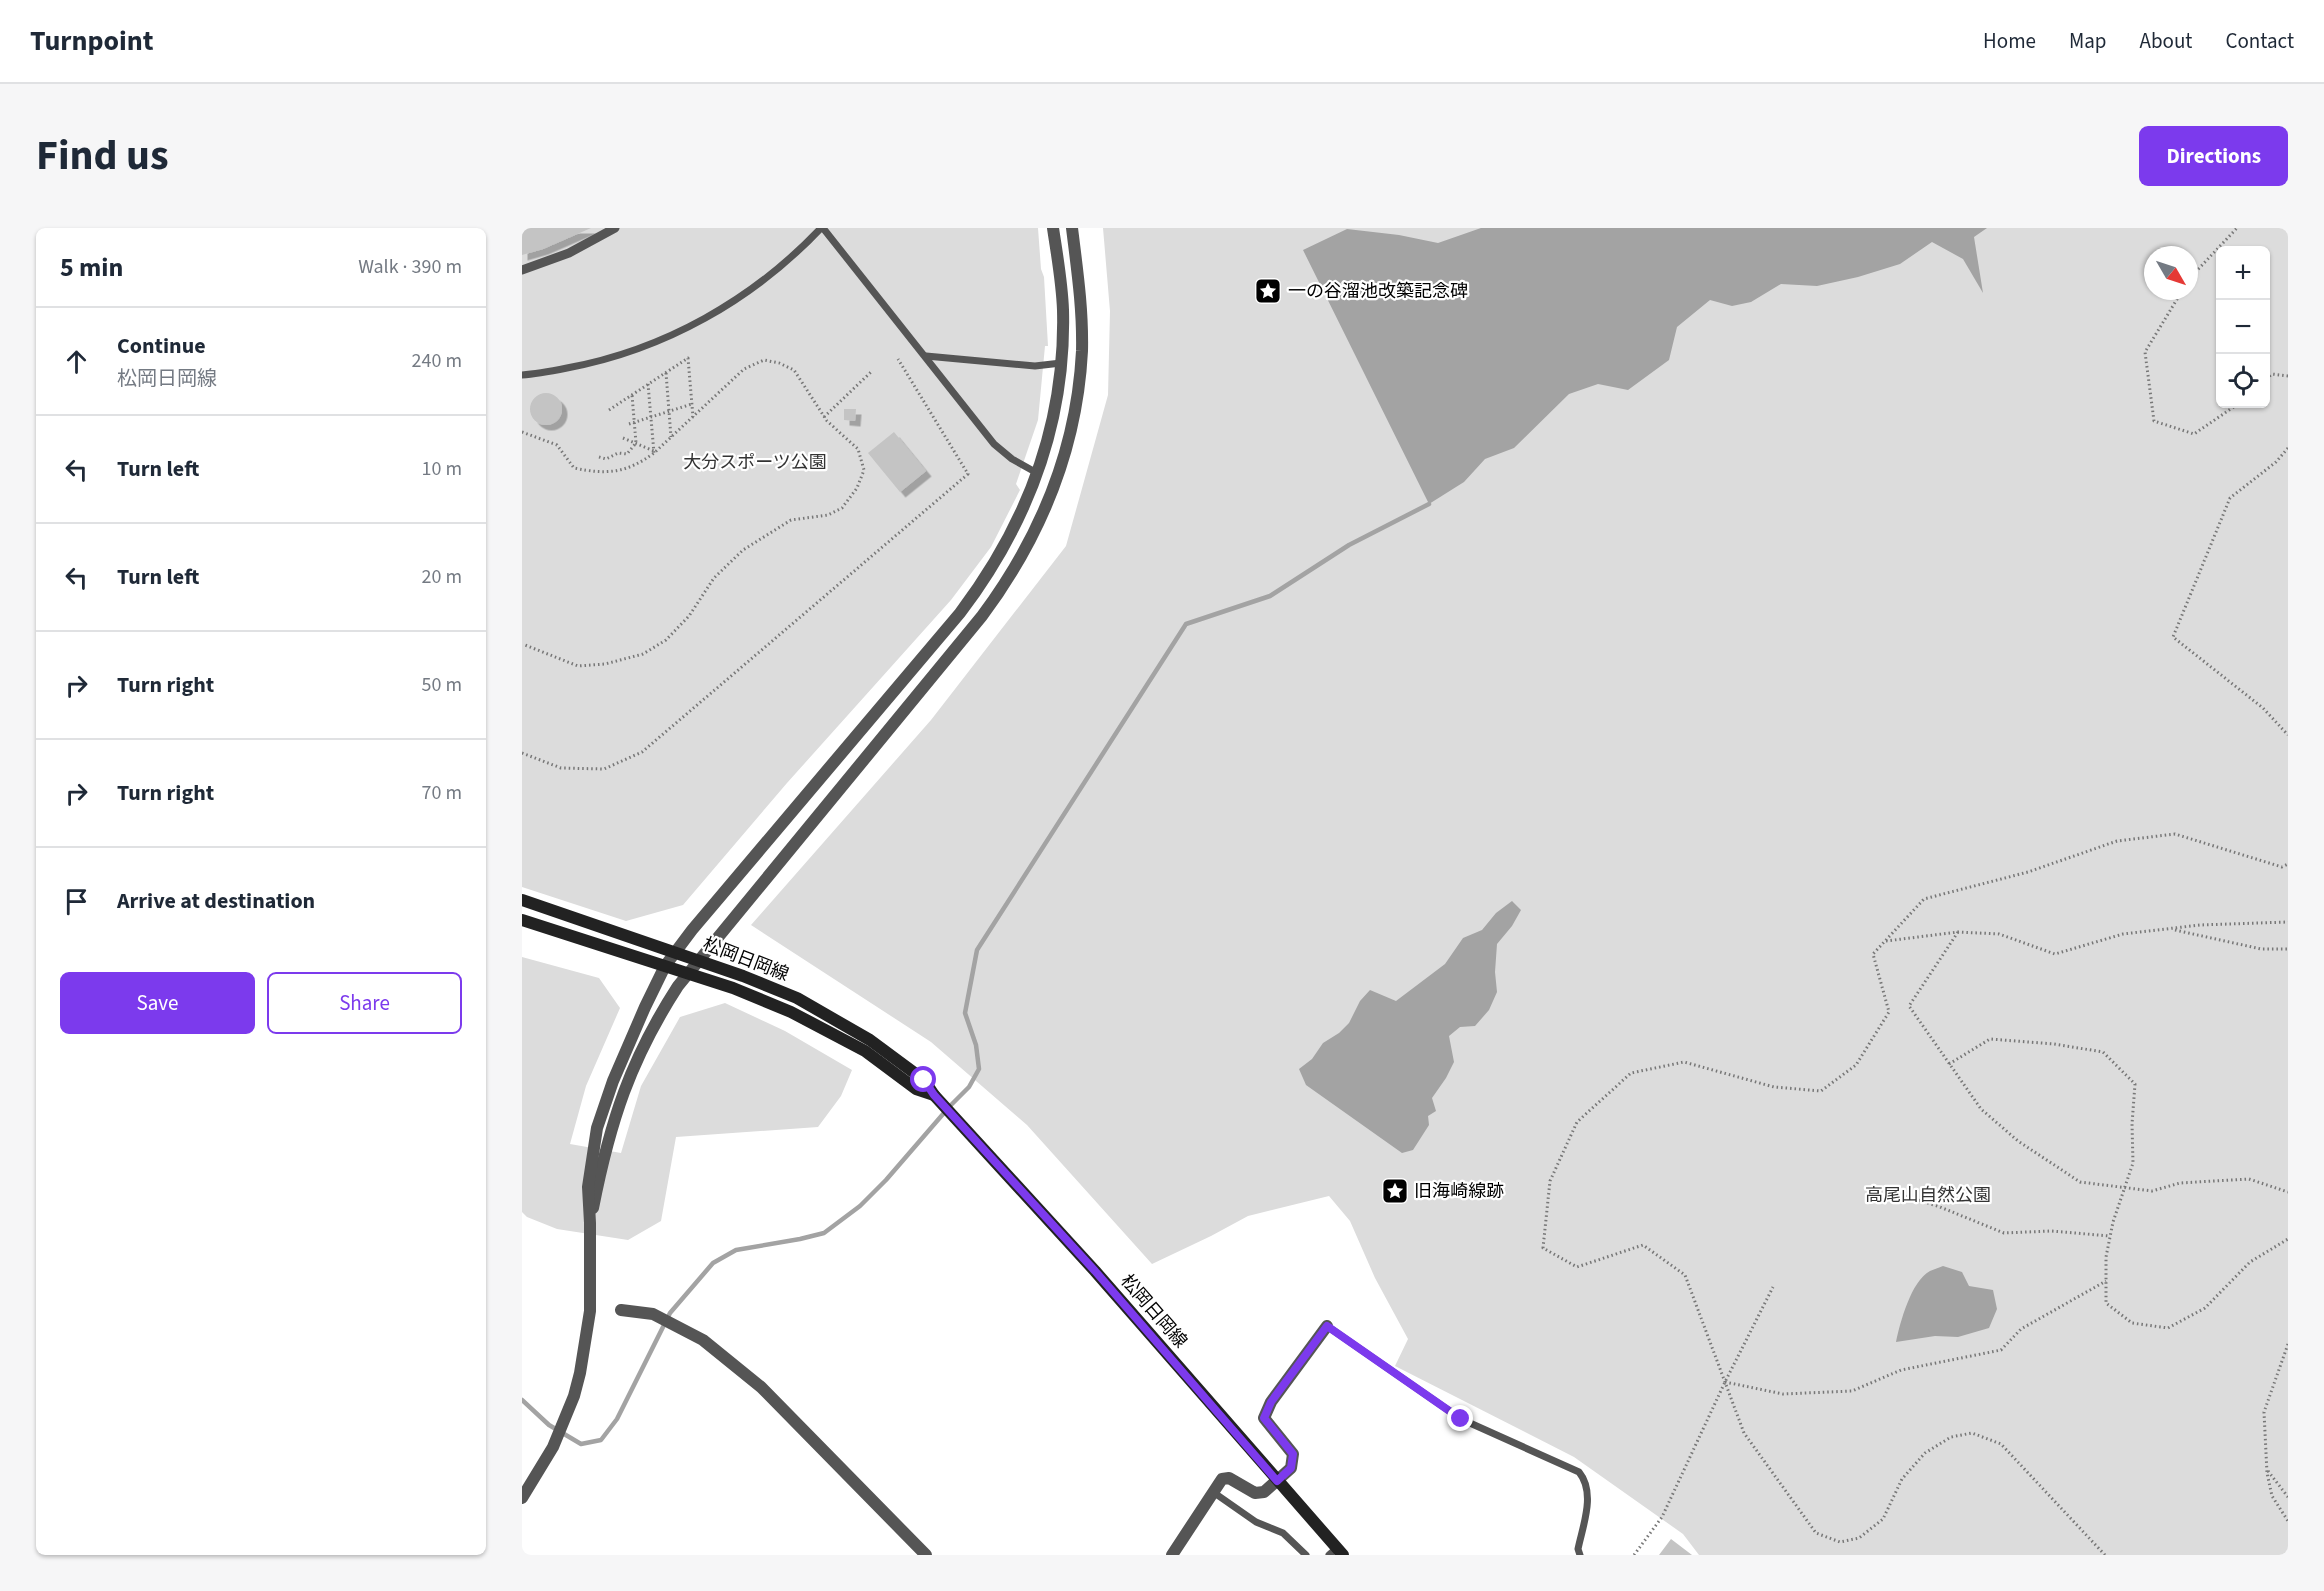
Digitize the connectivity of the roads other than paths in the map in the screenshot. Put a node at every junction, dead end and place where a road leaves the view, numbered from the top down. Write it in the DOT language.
graph roads {
  1 [pos="615,228"];
  2 [pos="822,228"];
  3 [pos="1053,228"];
  4 [pos="1072,228"];
  5 [pos="522,270"];
  6 [pos="926,356"];
  7 [pos="1061,363"];
  8 [pos="522,375"];
  9 [pos="1037,473"];
  10 [pos="522,900"];
  11 [pos="522,920"];
  12 [pos="675,952"];
  13 [pos="697,960"];
  14 [pos="665,966"];
  15 [pos="687,973"];
  16 [pos="934,1095"];
  17 [pos="600,1147"];
  18 [pos="621,1310"];
  19 [pos="1327,1326"];
  20 [pos="1277,1481"];
  21 [pos="1213,1492"];
  22 [pos="522,1498"];
  23 [pos="1336,1553"];
  24 [pos="926,1555"];
  25 [pos="1172,1555"];
  26 [pos="1306,1555"];
  27 [pos="1580,1555"];
  1 -- 5 [label="street"];
  2 -- 6 [label="lane"];
  2 -- 8 [label="lane"];
  3 -- 7 [label="street"];
  4 -- 13 [label="street"];
  6 -- 7 [label="lane"];
  6 -- 9 [label="lane"];
  7 -- 9 [label="street"];
  9 -- 12 [label="street"];
  10 -- 12 [label="main road, 松岡日岡線"];
  11 -- 14 [label="main road, 松岡日岡線"];
  12 -- 13 [label="main road, 松岡日岡線"];
  12 -- 14 [label="street"];
  13 -- 15 [label="street"];
  13 -- 16 [label="main road, 松岡日岡線"];
  14 -- 15 [label="main road, 松岡日岡線"];
  14 -- 17 [label="street"];
  15 -- 16 [label="main road, 松岡日岡線"];
  15 -- 17 [label="street"];
  16 -- 20 [label="main road, 松岡日岡線"];
  17 -- 22 [label="street"];
  18 -- 24 [label="street"];
  19 -- 20 [label="street"];
  19 -- 27 [label="lane"];
  20 -- 21 [label="street"];
  20 -- 23 [label="main road, 松岡日岡線"];
  21 -- 25 [label="street"];
  21 -- 26 [label="lane"];
}
